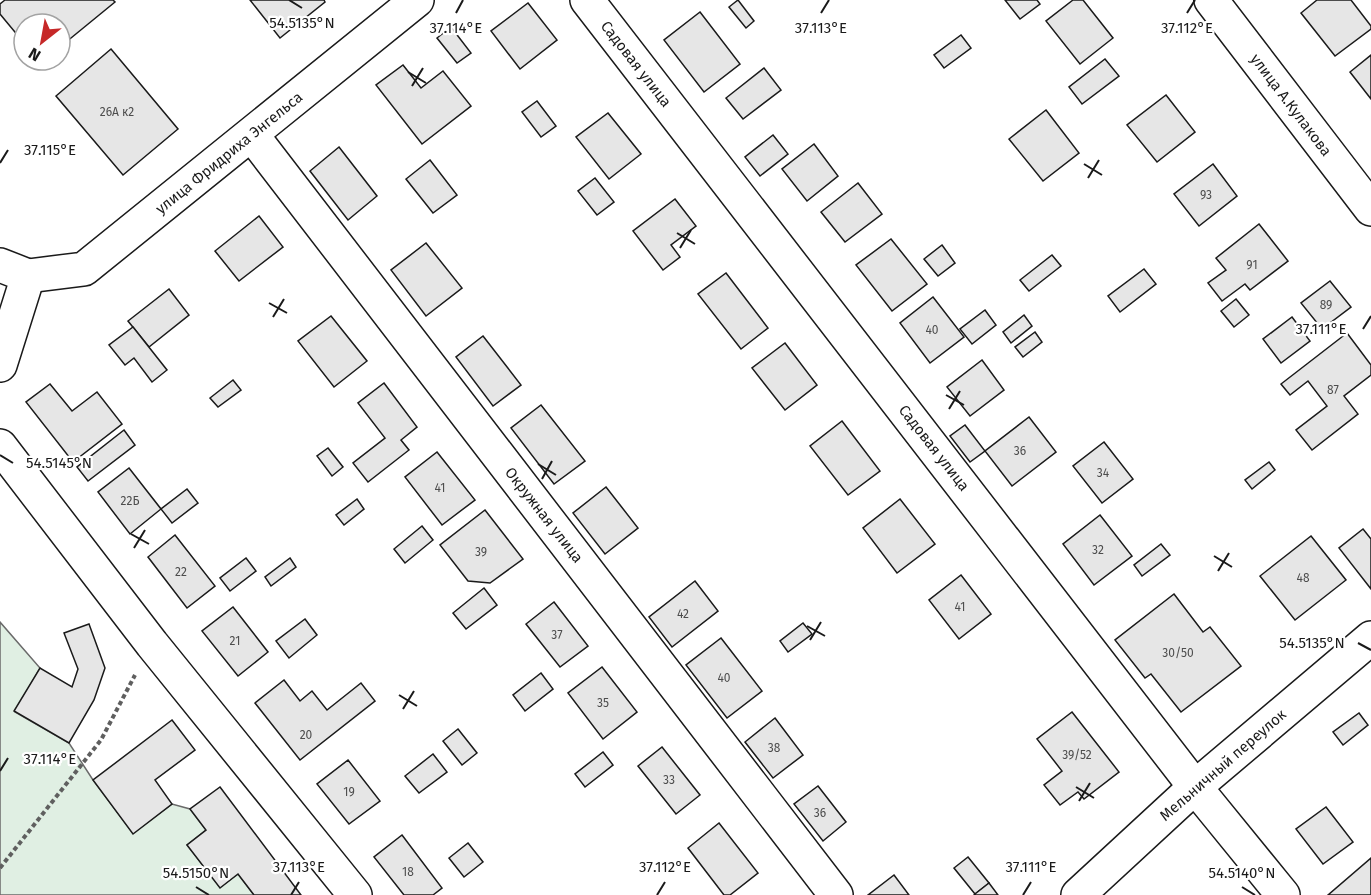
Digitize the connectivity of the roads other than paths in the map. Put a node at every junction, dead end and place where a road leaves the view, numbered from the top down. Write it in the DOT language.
graph roads {
  1 [pos="587,0"];
  2 [pos="1211,0"];
  3 [pos="403,4"];
  4 [pos="252,135"];
  5 [pos="1371,209"];
  6 [pos="14,270"];
  7 [pos="0,365"];
  8 [pos="0,446"];
  9 [pos="1371,638"];
  10 [pos="1196,787"];
  11 [pos="355,895"];
  12 [pos="836,895"];
  13 [pos="1078,895"];
  14 [pos="1282,895"];
  1 -- 10 [label="street, Садовая улица"];
  2 -- 5 [label="street, улица А.Кулакова"];
  3 -- 4 [label="street, улица Фридриха Энгельса"];
  4 -- 6 [label="street, улица Фридриха Энгельса"];
  4 -- 12 [label="street, Окружная улица"];
  6 -- 7 [label="street"];
  8 -- 11 [label="street"];
  9 -- 10 [label="street, Мельничный переулок"];
  10 -- 13 [label="street, Мельничный переулок"];
  10 -- 14 [label="street, Садовая улица"];
}
